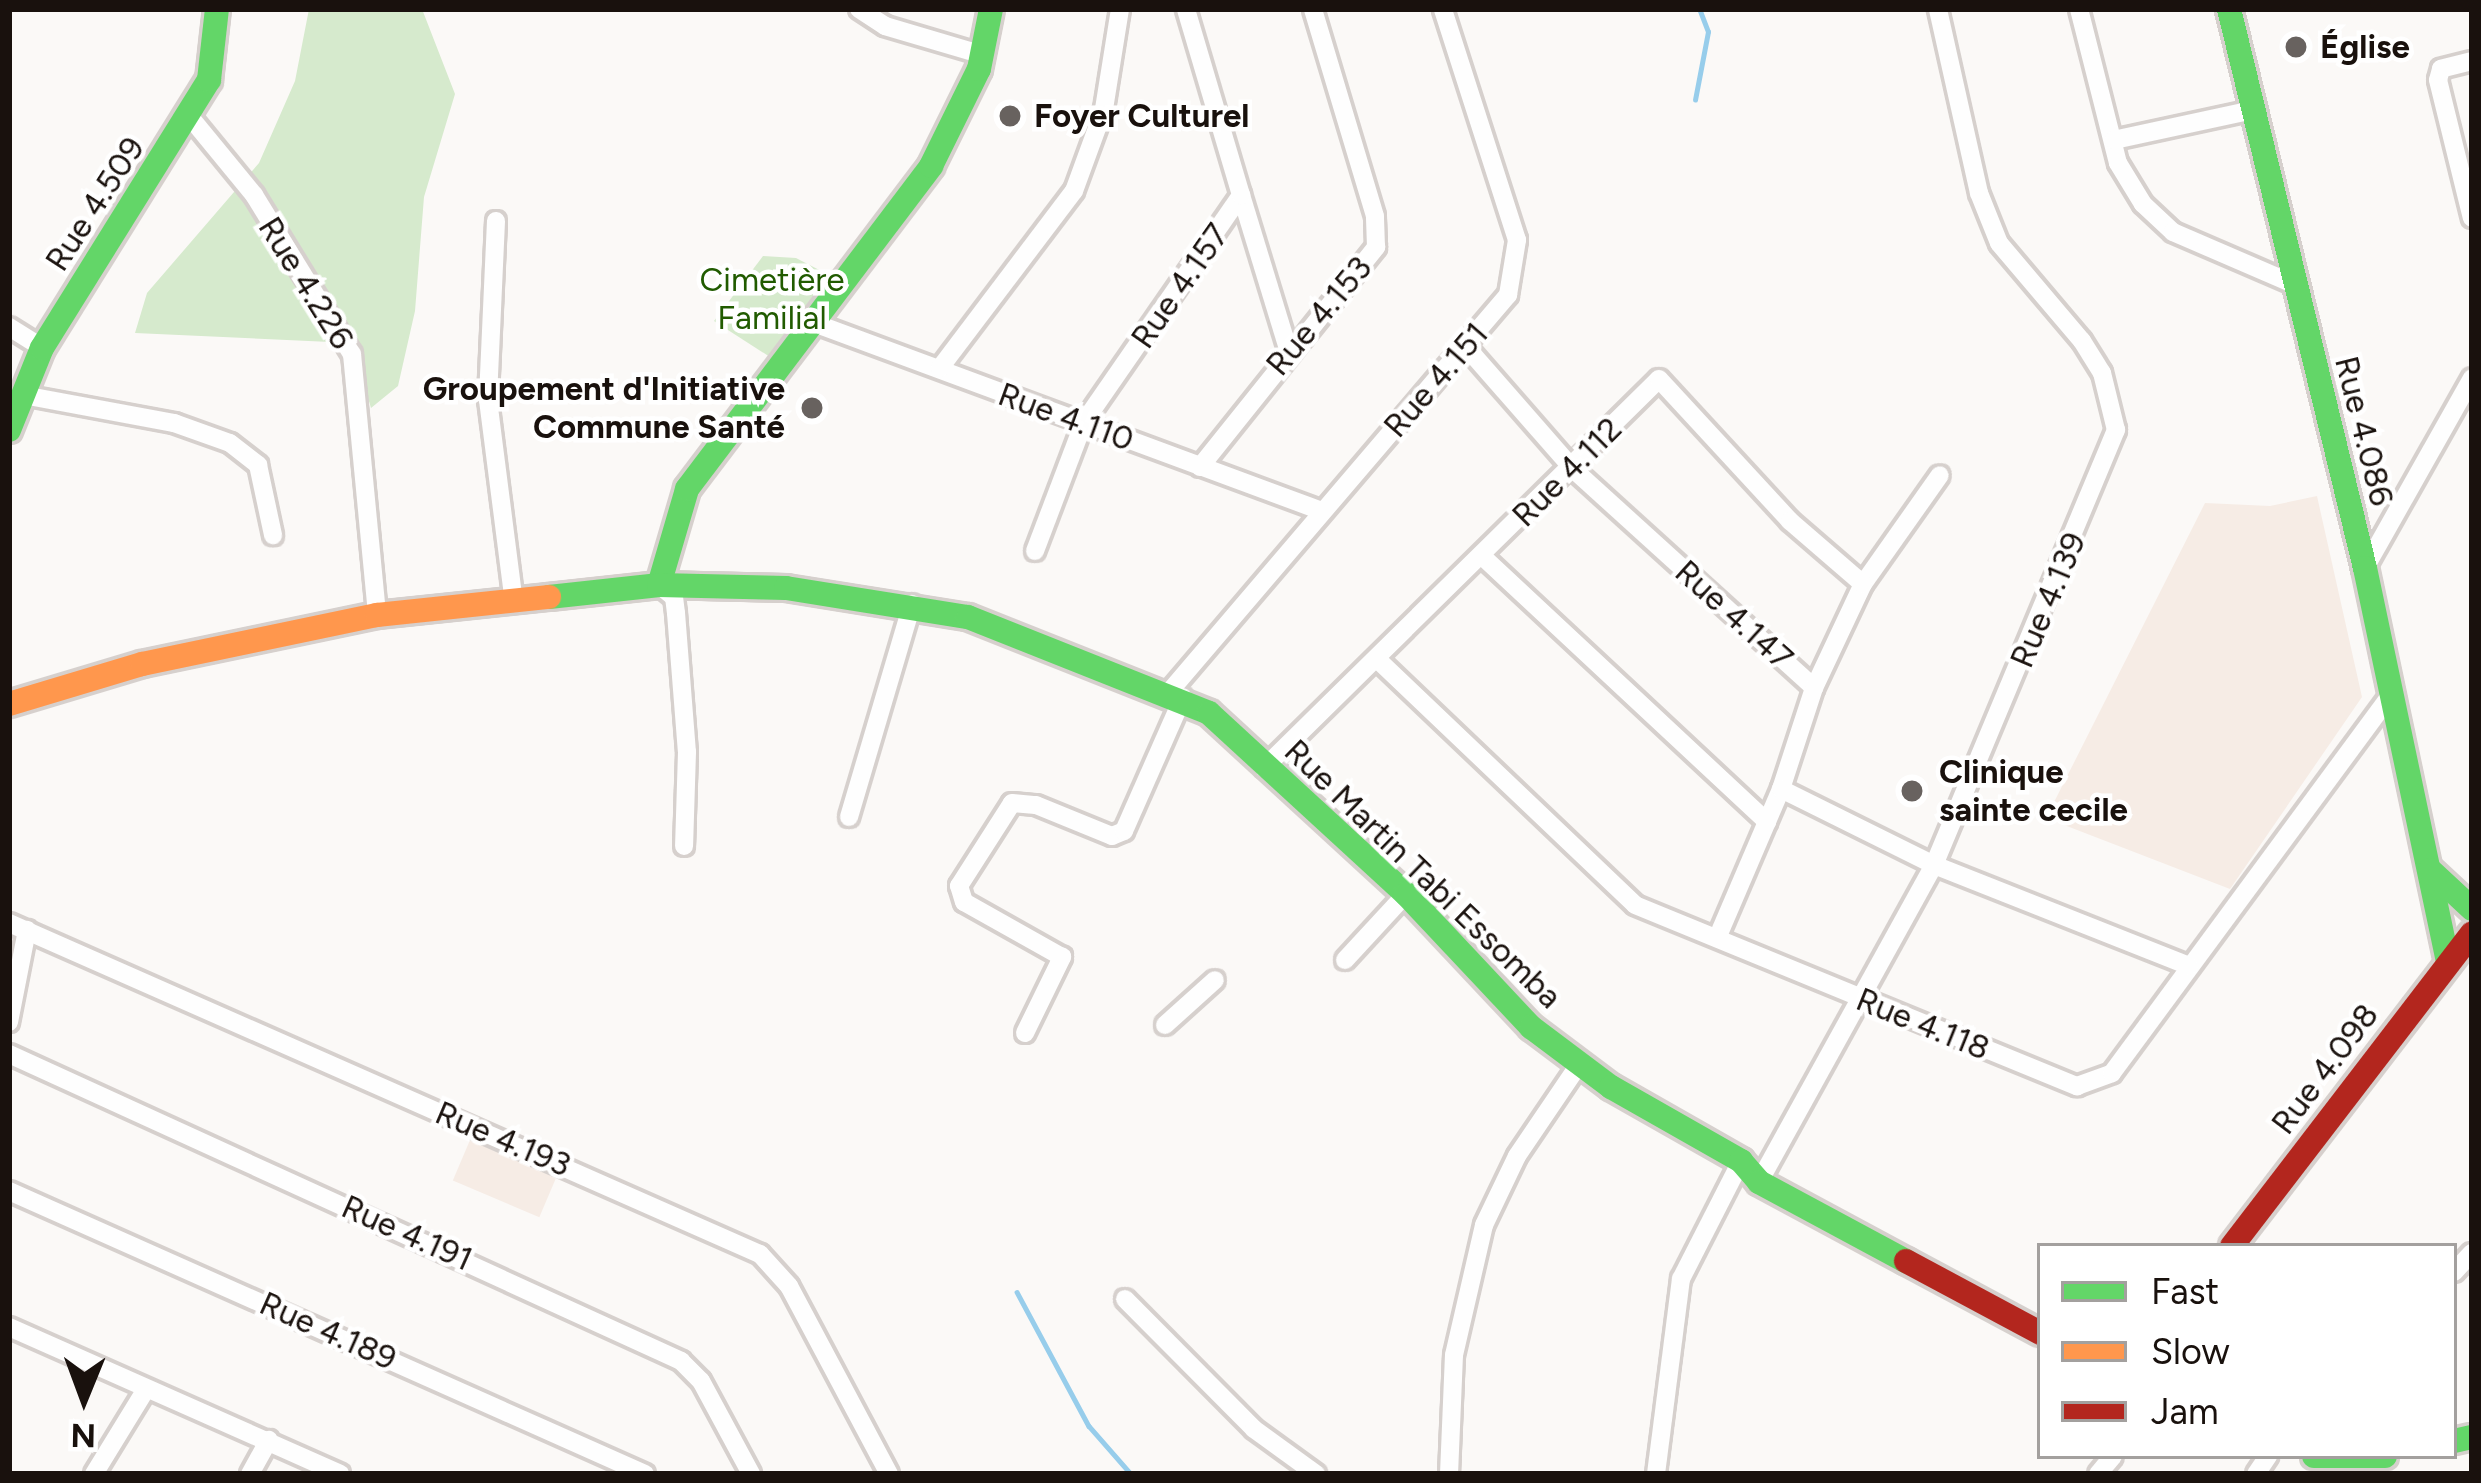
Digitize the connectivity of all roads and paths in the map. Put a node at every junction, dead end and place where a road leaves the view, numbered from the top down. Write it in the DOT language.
graph roads {
  1 [pos="217,9"];
  2 [pos="859,9"];
  3 [pos="992,9"];
  4 [pos="1120,9"];
  5 [pos="1186,9"];
  6 [pos="1313,9"];
  7 [pos="1443,9"];
  8 [pos="1938,9"];
  9 [pos="2079,9"];
  10 [pos="2229,9"];
  11 [pos="983,55"];
  12 [pos="2472,61"];
  13 [pos="2253,110"];
  14 [pos="190,117"];
  15 [pos="2114,140"];
  16 [pos="1241,195"];
  17 [pos="2472,218"];
  18 [pos="496,221"];
  19 [pos="2293,284"];
  20 [pos="814,323"];
  21 [pos="9,327"];
  22 [pos="43,348"];
  23 [pos="1288,349"];
  24 [pos="1468,349"];
  25 [pos="940,368"];
  26 [pos="2472,379"];
  27 [pos="23,395"];
  28 [pos="1084,422"];
  29 [pos="9,430"];
  30 [pos="1200,467"];
  31 [pos="1574,470"];
  32 [pos="1940,475"];
  33 [pos="1318,510"];
  34 [pos="273,536"];
  35 [pos="1035,551"];
  36 [pos="1482,556"];
  37 [pos="2365,568"];
  38 [pos="1863,584"];
  39 [pos="659,585"];
  40 [pos="514,602"];
  41 [pos="912,604"];
  42 [pos="376,615"];
  43 [pos="1377,659"];
  44 [pos="1814,688"];
  45 [pos="1176,694"];
  46 [pos="2387,700"];
  47 [pos="9,704"];
  48 [pos="1264,768"];
  49 [pos="1781,789"];
  50 [pos="849,817"];
  51 [pos="1767,822"];
  52 [pos="684,846"];
  53 [pos="1934,865"];
  54 [pos="2430,870"];
  55 [pos="1406,894"];
  56 [pos="2472,909"];
  57 [pos="18,927"];
  58 [pos="2472,933"];
  59 [pos="1717,938"];
  60 [pos="1345,960"];
  61 [pos="2448,963"];
  62 [pos="2189,966"];
  63 [pos="1215,980"];
  64 [pos="1865,1002"];
  65 [pos="9,1022"];
  66 [pos="1165,1025"];
  67 [pos="1025,1033"];
  68 [pos="9,1054"];
  69 [pos="1580,1063"];
  70 [pos="1741,1161"];
  71 [pos="1759,1182"];
  72 [pos="9,1191"];
  73 [pos="2233,1243"];
  74 [pos="1125,1299"];
  75 [pos="9,1327"];
  76 [pos="2037,1331"];
  77 [pos="146,1389"];
  78 [pos="268,1440"];
  79 [pos="94,1474"];
  80 [pos="250,1474"];
  81 [pos="340,1474"];
  82 [pos="645,1474"];
  83 [pos="751,1474"];
  84 [pos="889,1474"];
  85 [pos="1316,1474"];
  86 [pos="1449,1474"];
  87 [pos="1656,1474"];
  1 -- 14 [label="main road, Rue 4.509"];
  2 -- 11 [label="street"];
  3 -- 11 [label="main road"];
  4 -- 25 [label="street"];
  5 -- 16 [label="street, Rue 4.157"];
  6 -- 23 [label="street, Rue 4.153"];
  7 -- 24 [label="street, Rue 4.151"];
  8 -- 53 [label="street, Rue 4.139"];
  9 -- 15 [label="street"];
  10 -- 13 [label="main road, Rue 4.086"];
  11 -- 20 [label="main road"];
  12 -- 17 [label="street"];
  13 -- 15 [label="street"];
  13 -- 19 [label="main road, Rue 4.086"];
  14 -- 22 [label="main road, Rue 4.509"];
  14 -- 42 [label="street, Rue 4.226"];
  15 -- 19 [label="street"];
  16 -- 23 [label="street"];
  16 -- 28 [label="street, Rue 4.157"];
  18 -- 40 [label="street"];
  19 -- 37 [label="main road, Rue 4.086"];
  20 -- 25 [label="street, Rue 4.110"];
  20 -- 39 [label="main road"];
  21 -- 22 [label="street"];
  22 -- 27 [label="main road, Rue 4.509"];
  23 -- 30 [label="street, Rue 4.153"];
  24 -- 31 [label="street, Rue 4.147"];
  24 -- 33 [label="street, Rue 4.151"];
  25 -- 28 [label="street, Rue 4.110"];
  26 -- 37 [label="street"];
  27 -- 29 [label="main road, Rue 4.509"];
  27 -- 34 [label="street"];
  28 -- 30 [label="street, Rue 4.110"];
  28 -- 35 [label="street, Rue 4.157"];
  30 -- 33 [label="street, Rue 4.110"];
  31 -- 36 [label="street, Rue 4.112"];
  31 -- 38 [label="street, Rue 4.112"];
  31 -- 44 [label="street, Rue 4.147"];
  32 -- 38 [label="street"];
  33 -- 45 [label="street, Rue 4.151"];
  36 -- 43 [label="street, Rue 4.112"];
  36 -- 51 [label="street"];
  37 -- 46 [label="main road, Rue 4.086"];
  38 -- 44 [label="street"];
  39 -- 40 [label="main road, Rue Martin Tabi Essomba"];
  39 -- 41 [label="main road, Rue Martin Tabi Essomba"];
  39 -- 52 [label="street"];
  40 -- 42 [label="main road, Rue Martin Tabi Essomba"];
  41 -- 45 [label="main road, Rue Martin Tabi Essomba"];
  41 -- 50 [label="street"];
  42 -- 47 [label="main road, Rue Martin Tabi Essomba"];
  43 -- 48 [label="street, Rue 4.112"];
  43 -- 59 [label="street, Rue 4.118"];
  44 -- 49 [label="street, Rue 4.147"];
  45 -- 48 [label="main road, Rue Martin Tabi Essomba"];
  45 -- 67 [label="street, Rue 4.151"];
  46 -- 54 [label="main road, Rue 4.086"];
  46 -- 62 [label="street, Rue 4.118"];
  48 -- 55 [label="main road, Rue Martin Tabi Essomba"];
  49 -- 51 [label="street, Rue 4.147"];
  49 -- 53 [label="street"];
  51 -- 59 [label="street, Rue 4.147"];
  53 -- 62 [label="street"];
  53 -- 64 [label="street, Rue 4.139"];
  54 -- 56 [label="main road"];
  54 -- 61 [label="main road, Rue 4.086"];
  55 -- 60 [label="street"];
  55 -- 69 [label="main road, Rue Martin Tabi Essomba"];
  57 -- 65 [label="street"];
  57 -- 84 [label="street, Rue 4.193"];
  58 -- 61 [label="main road, Rue 4.098"];
  59 -- 64 [label="street, Rue 4.118"];
  61 -- 73 [label="main road, Rue 4.098"];
  62 -- 64 [label="street, Rue 4.118"];
  63 -- 66 [label="street"];
  64 -- 71 [label="street, Rue 4.139"];
  68 -- 83 [label="street, Rue 4.191"];
  69 -- 70 [label="main road, Rue Martin Tabi Essomba"];
  69 -- 86 [label="street"];
  70 -- 71 [label="main road, Rue Martin Tabi Essomba"];
  70 -- 87 [label="street"];
  71 -- 76 [label="main road, Rue Martin Tabi Essomba"];
  72 -- 82 [label="street, Rue 4.189"];
  74 -- 85 [label="street"];
  75 -- 77 [label="street"];
  77 -- 78 [label="street"];
  77 -- 79 [label="street"];
  78 -- 80 [label="street"];
  78 -- 81 [label="street"];
}
